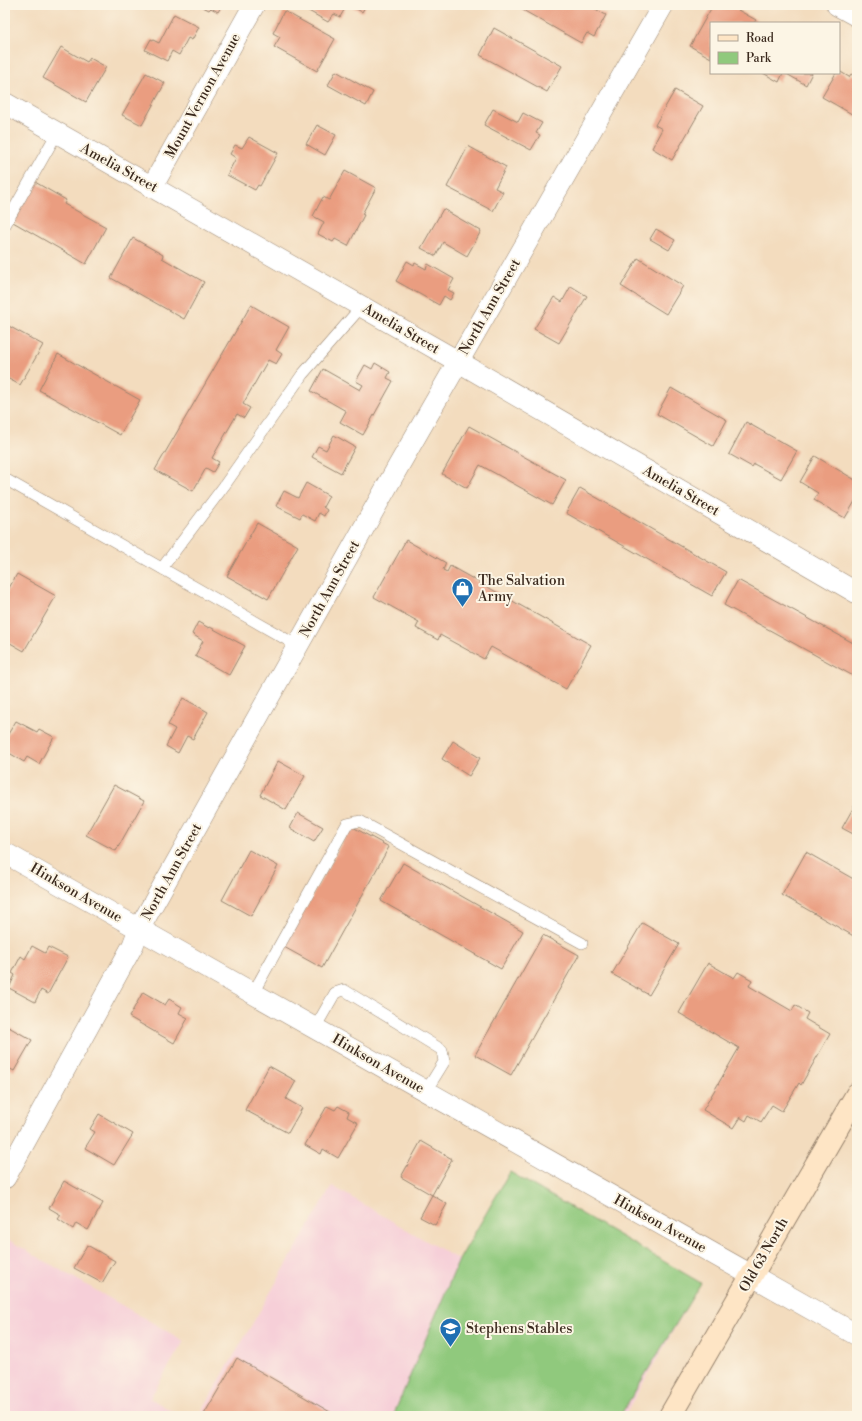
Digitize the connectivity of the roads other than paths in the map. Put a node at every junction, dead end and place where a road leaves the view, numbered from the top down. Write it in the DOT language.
graph roads {
  1 [pos="254,5"];
  2 [pos="663,5"];
  3 [pos="837,5"];
  4 [pos="857,16"];
  5 [pos="5,104"];
  6 [pos="57,133"];
  7 [pos="152,187"];
  8 [pos="5,225"];
  9 [pos="362,306"];
  10 [pos="459,362"];
  11 [pos="5,479"];
  12 [pos="162,568"];
  13 [pos="857,593"];
  14 [pos="298,646"];
  15 [pos="5,853"];
  16 [pos="140,929"];
  17 [pos="582,943"];
  18 [pos="253,993"];
  19 [pos="315,1028"];
  20 [pos="426,1091"];
  21 [pos="857,1094"];
  22 [pos="5,1178"];
  23 [pos="752,1276"];
  24 [pos="857,1335"];
  25 [pos="670,1416"];
  1 -- 7 [label="street, Mount Vernon Avenue"];
  2 -- 10 [label="street, North Ann Street"];
  3 -- 4 [label="street"];
  5 -- 6 [label="street, Amelia Street"];
  6 -- 7 [label="street, Amelia Street"];
  6 -- 8 [label="lane"];
  7 -- 9 [label="street, Amelia Street"];
  9 -- 10 [label="street, Amelia Street"];
  9 -- 12 [label="lane"];
  10 -- 13 [label="street, Amelia Street"];
  10 -- 14 [label="street, North Ann Street"];
  11 -- 12 [label="lane"];
  12 -- 14 [label="lane"];
  14 -- 16 [label="street, North Ann Street"];
  15 -- 16 [label="street, Hinkson Avenue"];
  16 -- 18 [label="street, Hinkson Avenue"];
  16 -- 22 [label="street, North Ann Street"];
  17 -- 18 [label="lane"];
  18 -- 19 [label="street, Hinkson Avenue"];
  19 -- 20 [label="street, Hinkson Avenue"];
  19 -- 20 [label="lane"];
  20 -- 23 [label="street, Hinkson Avenue"];
  21 -- 23 [label="main road, Old 63 North"];
  23 -- 24 [label="street, Hinkson Avenue"];
  23 -- 25 [label="main road, Old 63 North"];
}
